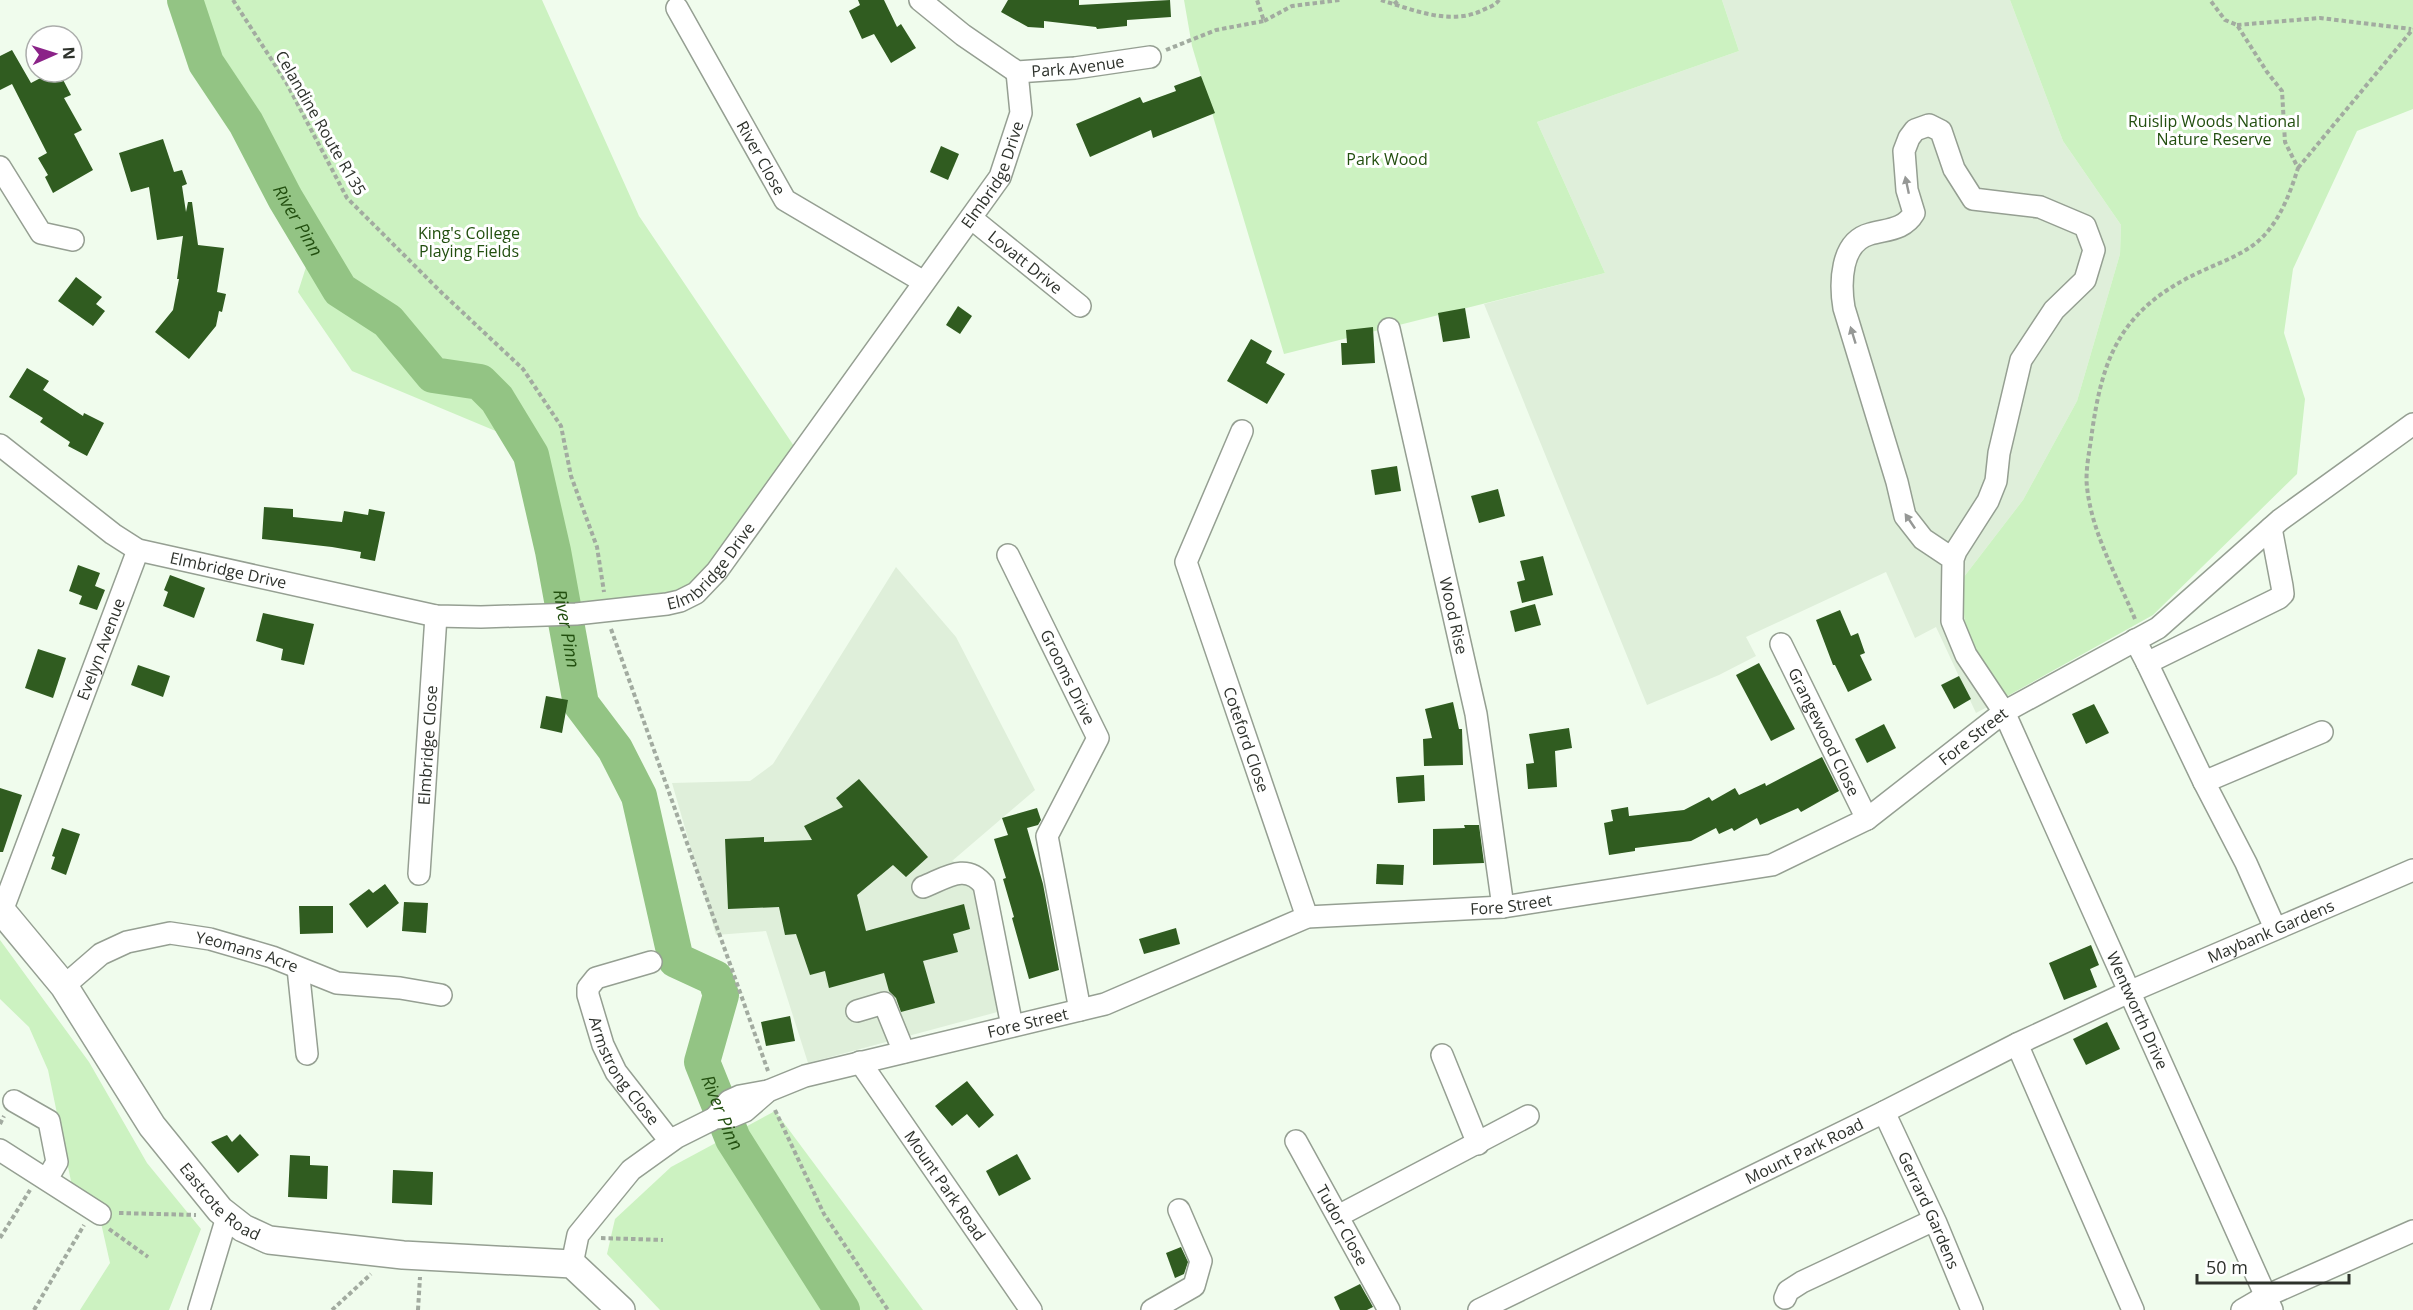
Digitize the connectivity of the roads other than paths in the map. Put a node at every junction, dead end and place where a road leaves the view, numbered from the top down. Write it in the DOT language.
graph roads {
  1 [pos="920,0"];
  2 [pos="677,8"];
  3 [pos="1150,57"];
  4 [pos="1017,72"];
  5 [pos="0,167"];
  6 [pos="971,218"];
  7 [pos="73,240"];
  8 [pos="924,282"];
  9 [pos="1080,306"];
  10 [pos="1389,329"];
  11 [pos="2413,424"];
  12 [pos="1242,431"];
  13 [pos="0,445"];
  14 [pos="2271,528"];
  15 [pos="138,550"];
  16 [pos="1008,555"];
  17 [pos="1953,559"];
  18 [pos="436,616"];
  19 [pos="2138,638"];
  20 [pos="1781,644"];
  21 [pos="2147,663"];
  22 [pos="2004,712"];
  23 [pos="2322,732"];
  24 [pos="2204,782"];
  25 [pos="1867,819"];
  26 [pos="2413,870"];
  27 [pos="419,874"];
  28 [pos="922,887"];
  29 [pos="1503,907"];
  30 [pos="1,910"];
  31 [pos="1307,917"];
  32 [pos="2275,928"];
  33 [pos="651,962"];
  34 [pos="298,968"];
  35 [pos="64,986"];
  36 [pos="2129,992"];
  37 [pos="441,995"];
  38 [pos="1080,1010"];
  39 [pos="857,1011"];
  40 [pos="1012,1026"];
  41 [pos="2017,1044"];
  42 [pos="904,1052"];
  43 [pos="307,1054"];
  44 [pos="1442,1055"];
  45 [pos="860,1062"];
  46 [pos="14,1101"];
  47 [pos="1884,1112"];
  48 [pos="1528,1116"];
  49 [pos="1296,1140"];
  50 [pos="670,1142"];
  51 [pos="1478,1144"];
  52 [pos="0,1150"];
  53 [pos="43,1177"];
  54 [pos="1179,1210"];
  55 [pos="97,1212"];
  56 [pos="225,1215"];
  57 [pos="1338,1216"];
  58 [pos="1934,1220"];
  59 [pos="2413,1231"];
  60 [pos="572,1264"];
  61 [pos="1785,1298"];
  62 [pos="2269,1303"];
  63 [pos="199,1310"];
  64 [pos="621,1310"];
  65 [pos="1031,1310"];
  66 [pos="1152,1310"];
  67 [pos="1389,1310"];
  68 [pos="1479,1310"];
  69 [pos="1972,1310"];
  70 [pos="2133,1310"];
  71 [pos="2242,1310"];
  1 -- 4 [label="street, Park Avenue"];
  2 -- 8 [label="street, River Close"];
  3 -- 4 [label="street, Park Avenue"];
  4 -- 6 [label="street, Elmbridge Drive"];
  5 -- 7 [label="street"];
  6 -- 8 [label="street, Elmbridge Drive"];
  6 -- 9 [label="street, Lovatt Drive"];
  8 -- 18 [label="street, Elmbridge Drive"];
  10 -- 29 [label="street, Wood Rise"];
  11 -- 14 [label="street, Fore Street"];
  12 -- 31 [label="street, Coteford Close"];
  13 -- 15 [label="street"];
  14 -- 19 [label="street, Fore Street"];
  14 -- 21 [label="street"];
  15 -- 18 [label="street, Elmbridge Drive"];
  15 -- 30 [label="street, Evelyn Avenue"];
  16 -- 38 [label="street, Grooms Drive"];
  17 -- 17 [label="street, one-way"];
  17 -- 22 [label="street, Wentworth Drive"];
  18 -- 27 [label="street, Elmbridge Close"];
  19 -- 21 [label="street"];
  19 -- 22 [label="street, Fore Street"];
  20 -- 25 [label="street, Grangewood Close"];
  21 -- 24 [label="street"];
  22 -- 25 [label="street, Fore Street"];
  22 -- 36 [label="street, Wentworth Drive"];
  23 -- 24 [label="street"];
  24 -- 32 [label="street"];
  25 -- 29 [label="street, Fore Street"];
  26 -- 32 [label="street, Maybank Gardens"];
  28 -- 40 [label="street"];
  29 -- 31 [label="street, Fore Street"];
  30 -- 35 [label="main road, Eastcote Road"];
  31 -- 38 [label="street, Fore Street"];
  32 -- 36 [label="street, Maybank Gardens"];
  33 -- 50 [label="street, Armstrong Close"];
  34 -- 35 [label="street, Yeomans Acre"];
  34 -- 37 [label="street, Yeomans Acre"];
  34 -- 43 [label="street"];
  35 -- 56 [label="main road, Eastcote Road"];
  36 -- 41 [label="street, Mount Park Road"];
  36 -- 62 [label="street, Wentworth Drive"];
  38 -- 40 [label="street, Fore Street"];
  39 -- 42 [label="street"];
  40 -- 42 [label="street, Fore Street"];
  41 -- 47 [label="street, Mount Park Road"];
  41 -- 70 [label="street"];
  42 -- 45 [label="street, Fore Street"];
  44 -- 51 [label="street"];
  45 -- 50 [label="street, Fore Street"];
  45 -- 65 [label="street, Mount Park Road"];
  46 -- 53 [label="street"];
  47 -- 58 [label="street, Gerrard Gardens"];
  47 -- 68 [label="street, Mount Park Road"];
  48 -- 51 [label="street"];
  49 -- 57 [label="street, Tudor Close"];
  50 -- 60 [label="street, Fore Street"];
  51 -- 57 [label="street"];
  52 -- 53 [label="street"];
  53 -- 55 [label="street"];
  54 -- 66 [label="street"];
  56 -- 60 [label="main road, Eastcote Road"];
  56 -- 63 [label="street"];
  57 -- 67 [label="street, Tudor Close"];
  58 -- 61 [label="street"];
  58 -- 69 [label="street, Gerrard Gardens"];
  59 -- 62 [label="street"];
  60 -- 64 [label="main road"];
  62 -- 71 [label="street"];
}
